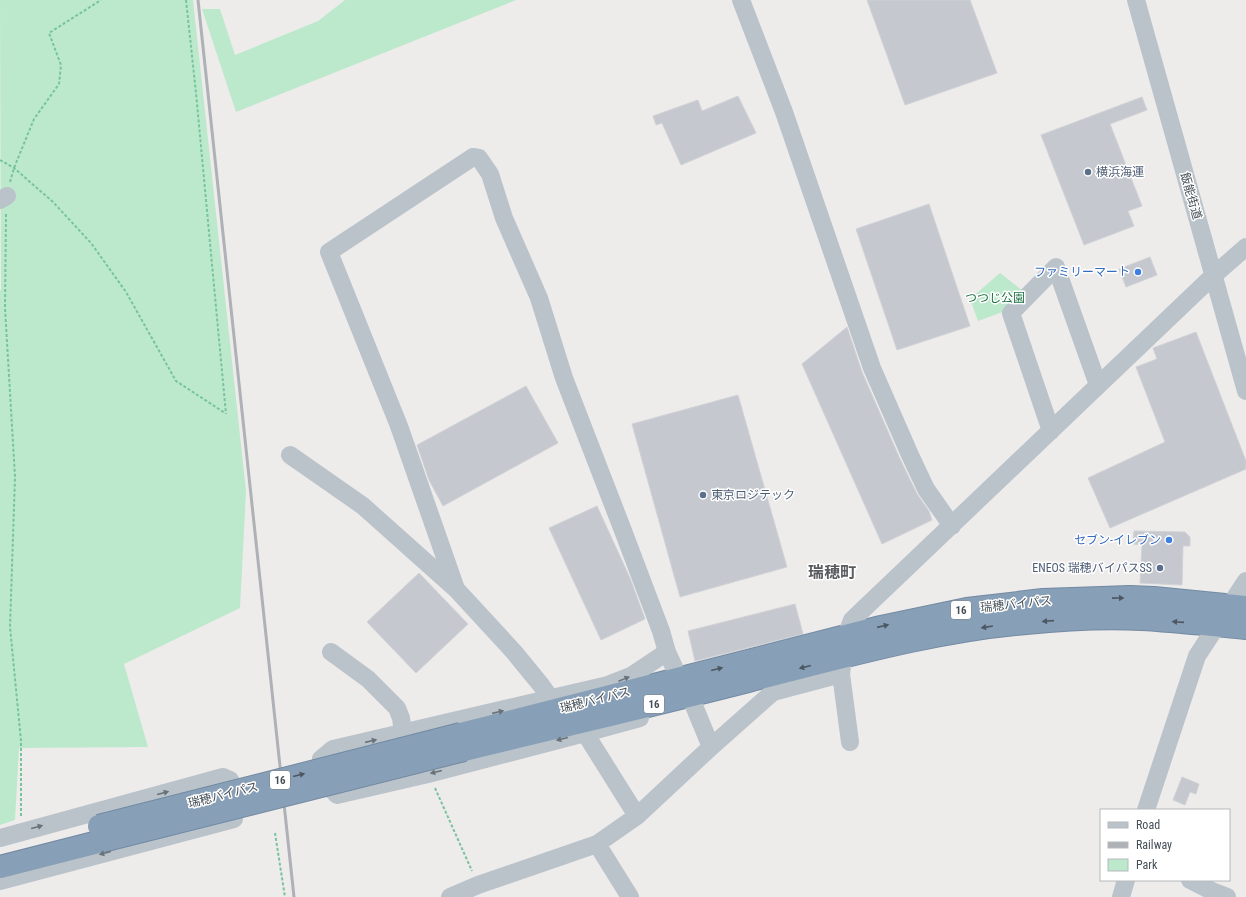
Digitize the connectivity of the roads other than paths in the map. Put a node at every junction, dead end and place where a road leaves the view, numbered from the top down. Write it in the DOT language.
graph roads {
  1 [pos="742,0"];
  2 [pos="1136,0"];
  3 [pos="1246,247"];
  4 [pos="1214,275"];
  5 [pos="1098,385"];
  6 [pos="1246,391"];
  7 [pos="1051,431"];
  8 [pos="290,455"];
  9 [pos="952,526"];
  10 [pos="1246,581"];
  11 [pos="456,589"];
  12 [pos="1238,606"];
  13 [pos="1216,625"];
  14 [pos="1246,628"];
  15 [pos="331,652"];
  16 [pos="667,652"];
  17 [pos="843,656"];
  18 [pos="679,678"];
  19 [pos="699,696"];
  20 [pos="551,699"];
  21 [pos="403,733"];
  22 [pos="585,734"];
  23 [pos="463,742"];
  24 [pos="850,742"];
  25 [pos="711,747"];
  26 [pos="1146,809"];
  27 [pos="637,816"];
  28 [pos="100,834"];
  29 [pos="0,838"];
  30 [pos="597,844"];
  31 [pos="0,852"];
  32 [pos="0,867"];
  33 [pos="0,881"];
  34 [pos="1126,881"];
  35 [pos="1192,881"];
  36 [pos="450,897"];
  37 [pos="630,897"];
  38 [pos="1122,897"];
  39 [pos="1227,897"];
  1 -- 9 [label="street"];
  2 -- 4 [label="street, 飯能街道"];
  3 -- 4 [label="street"];
  4 -- 5 [label="street"];
  4 -- 6 [label="street, 飯能街道"];
  5 -- 7 [label="street"];
  5 -- 7 [label="street"];
  7 -- 9 [label="street"];
  8 -- 11 [label="street"];
  9 -- 17 [label="street"];
  10 -- 12 [label="street"];
  11 -- 16 [label="street"];
  11 -- 20 [label="street"];
  12 -- 13 [label="street"];
  17 -- 12 [label="highway, 瑞穂バイパス / 16, one-way"];
  13 -- 14 [label="highway, 瑞穂バイパス / 16"];
  13 -- 17 [label="highway, 瑞穂バイパス / 16, one-way"];
  13 -- 26 [label="street"];
  15 -- 21 [label="street"];
  16 -- 18 [label="street"];
  20 -- 16 [label="street, one-way"];
  18 -- 17 [label="highway, 瑞穂バイパス / 16, one-way"];
  17 -- 19 [label="highway, 瑞穂バイパス / 16, one-way"];
  17 -- 24 [label="street"];
  17 -- 25 [label="street"];
  18 -- 23 [label="highway, 瑞穂バイパス / 16"];
  19 -- 22 [label="street"];
  19 -- 23 [label="highway, 瑞穂バイパス / 16"];
  19 -- 25 [label="street"];
  21 -- 20 [label="street, one-way"];
  22 -- 21 [label="street, one-way"];
  22 -- 27 [label="street"];
  23 -- 28 [label="highway, 瑞穂バイパス / 16, bridge"];
  25 -- 27 [label="street"];
  27 -- 30 [label="street"];
  28 -- 31 [label="highway, 瑞穂バイパス / 16"];
  28 -- 32 [label="highway, 瑞穂バイパス / 16"];
  29 -- 33 [label="street, one-way"];
  30 -- 36 [label="street"];
  30 -- 37 [label="street"];
  34 -- 38 [label="street"];
  35 -- 39 [label="street"];
}
